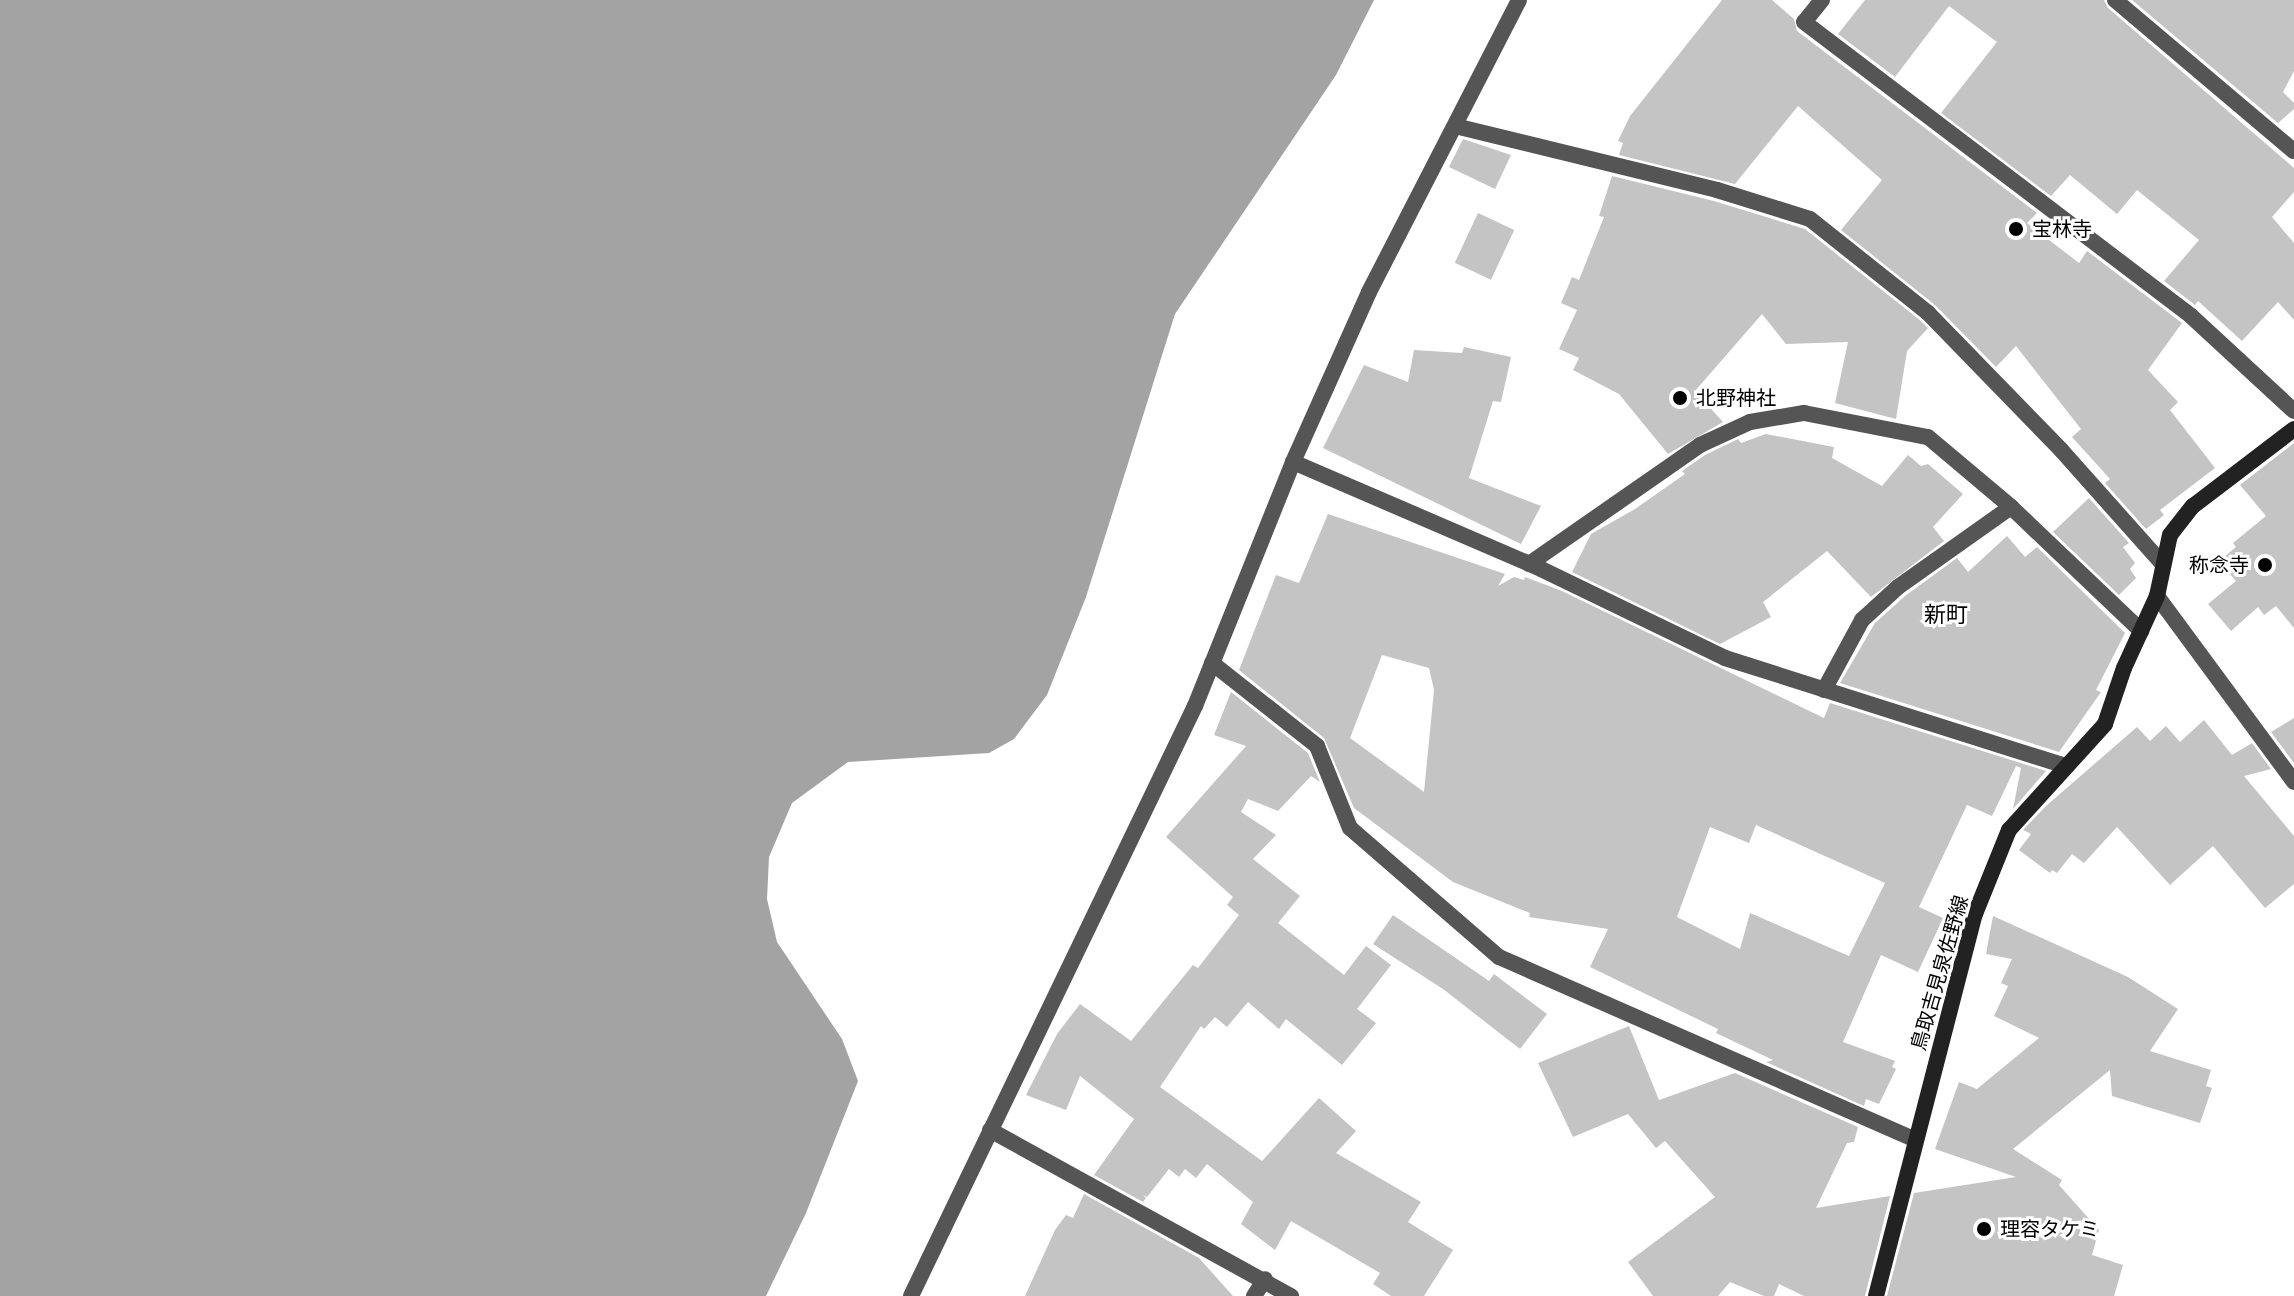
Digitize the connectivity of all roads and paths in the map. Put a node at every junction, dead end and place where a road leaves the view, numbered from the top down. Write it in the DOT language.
graph roads {
  1 [pos="1519,0"];
  2 [pos="1821,0"];
  3 [pos="2115,0"];
  4 [pos="1455,126"];
  5 [pos="2294,151"];
  6 [pos="2294,411"];
  7 [pos="2294,429"];
  8 [pos="1293,462"];
  9 [pos="2011,507"];
  10 [pos="2161,562"];
  11 [pos="1529,564"];
  12 [pos="2157,596"];
  13 [pos="2141,631"];
  14 [pos="1212,663"];
  15 [pos="1824,690"];
  16 [pos="2066,766"];
  17 [pos="2294,782"];
  18 [pos="990,1130"];
  19 [pos="1915,1140"];
  20 [pos="1265,1279"];
  21 [pos="911,1296"];
  22 [pos="1254,1296"];
  23 [pos="1291,1296"];
  24 [pos="1876,1296"];
  1 -- 4 [label="street"];
  2 -- 6 [label="street"];
  3 -- 5 [label="street"];
  4 -- 8 [label="street"];
  4 -- 10 [label="street"];
  7 -- 10 [label="main road, 鳥取吉見泉佐野線"];
  8 -- 11 [label="street"];
  8 -- 14 [label="street"];
  9 -- 11 [label="street"];
  9 -- 13 [label="street"];
  9 -- 15 [label="street"];
  10 -- 12 [label="main road, 鳥取吉見泉佐野線"];
  11 -- 15 [label="street"];
  12 -- 13 [label="main road, 鳥取吉見泉佐野線"];
  12 -- 17 [label="street"];
  13 -- 16 [label="main road, 鳥取吉見泉佐野線"];
  14 -- 18 [label="street"];
  14 -- 19 [label="street"];
  15 -- 16 [label="street"];
  16 -- 19 [label="main road, 鳥取吉見泉佐野線"];
  18 -- 20 [label="street"];
  18 -- 21 [label="street"];
  19 -- 24 [label="main road, 鳥取吉見泉佐野線"];
  20 -- 22 [label="street"];
  20 -- 23 [label="street"];
}
